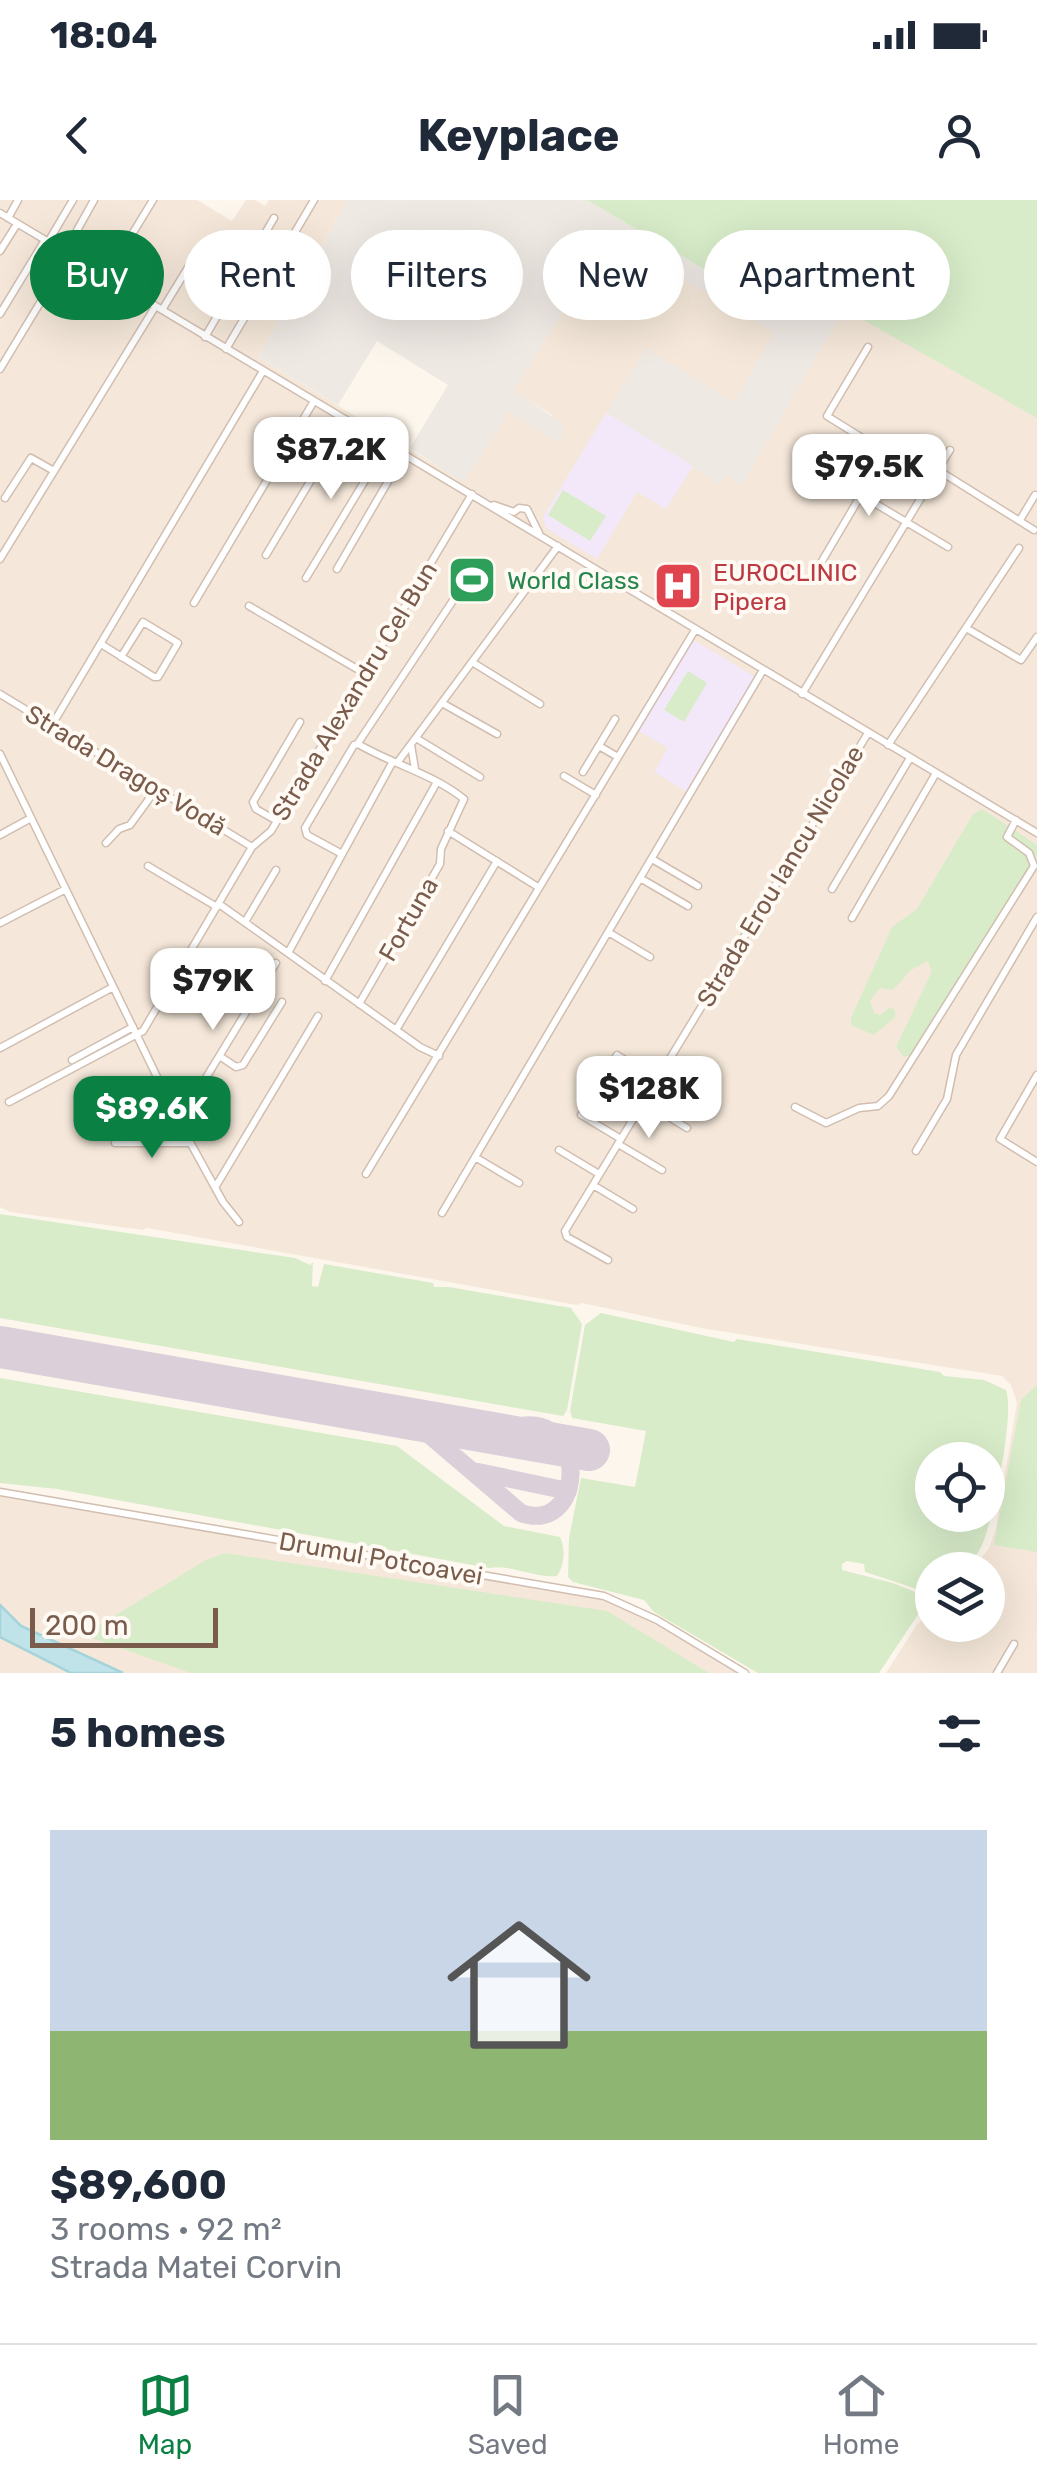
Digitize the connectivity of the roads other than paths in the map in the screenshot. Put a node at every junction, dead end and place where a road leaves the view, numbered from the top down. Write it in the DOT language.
graph roads {
  1 [pos="18,200"];
  2 [pos="72,200"];
  3 [pos="94,200"];
  4 [pos="152,200"];
  5 [pos="314,200"];
  6 [pos="4,216"];
  7 [pos="274,218"];
  8 [pos="17,224"];
  9 [pos="53,230"];
  10 [pos="79,230"];
  11 [pos="134,230"];
  12 [pos="30,232"];
  13 [pos="0,251"];
  14 [pos="30,266"];
  15 [pos="184,271"];
  16 [pos="164,300"];
  17 [pos="164,312"];
  18 [pos="0,314"];
  19 [pos="30,317"];
  20 [pos="150,320"];
  21 [pos="205,337"];
  22 [pos="868,348"];
  23 [pos="226,349"];
  24 [pos="0,369"];
  25 [pos="263,370"];
  26 [pos="314,401"];
  27 [pos="347,420"];
  28 [pos="387,444"];
  29 [pos="950,450"];
  30 [pos="404,454"];
  31 [pos="938,470"];
  32 [pos="54,471"];
  33 [pos="932,481"];
  34 [pos="472,494"];
  35 [pos="1034,495"];
  36 [pos="6,498"];
  37 [pos="516,519"];
  38 [pos="530,520"];
  39 [pos="1020,520"];
  40 [pos="907,521"];
  41 [pos="1034,530"];
  42 [pos="541,535"];
  43 [pos="558,546"];
  44 [pos="948,547"];
  45 [pos="1020,548"];
  46 [pos="266,554"];
  47 [pos="0,558"];
  48 [pos="337,569"];
  49 [pos="306,578"];
  50 [pos="812,578"];
  51 [pos="454,598"];
  52 [pos="194,602"];
  53 [pos="248,606"];
  54 [pos="966,628"];
  55 [pos="695,630"];
  56 [pos="1037,637"];
  57 [pos="100,644"];
  58 [pos="121,657"];
  59 [pos="472,662"];
  60 [pos="764,670"];
  61 [pos="365,674"];
  62 [pos="0,694"];
  63 [pos="802,694"];
  64 [pos="442,703"];
  65 [pos="540,704"];
  66 [pos="616,718"];
  67 [pos="300,722"];
  68 [pos="52,725"];
  69 [pos="868,732"];
  70 [pos="497,734"];
  71 [pos="413,741"];
  72 [pos="358,744"];
  73 [pos="888,744"];
  74 [pos="599,746"];
  75 [pos="1,757"];
  76 [pos="618,757"];
  77 [pos="910,758"];
  78 [pos="394,763"];
  79 [pos="415,769"];
  80 [pos="583,772"];
  81 [pos="936,773"];
  82 [pos="564,776"];
  83 [pos="480,778"];
  84 [pos="437,782"];
  85 [pos="156,788"];
  86 [pos="596,795"];
  87 [pos="31,818"];
  88 [pos="1016,820"];
  89 [pos="277,821"];
  90 [pos="448,831"];
  91 [pos="1037,833"];
  92 [pos="0,835"];
  93 [pos="106,843"];
  94 [pos="252,847"];
  95 [pos="342,854"];
  96 [pos="652,859"];
  97 [pos="498,861"];
  98 [pos="148,866"];
  99 [pos="276,870"];
  100 [pos="640,878"];
  101 [pos="538,886"];
  102 [pos="698,886"];
  103 [pos="832,889"];
  104 [pos="61,891"];
  105 [pos="218,905"];
  106 [pos="688,906"];
  107 [pos="1037,917"];
  108 [pos="852,918"];
  109 [pos="245,922"];
  110 [pos="0,923"];
  111 [pos="608,932"];
  112 [pos="288,954"];
  113 [pos="650,957"];
  114 [pos="276,963"];
  115 [pos="325,980"];
  116 [pos="113,987"];
  117 [pos="282,1002"];
  118 [pos="359,1004"];
  119 [pos="318,1016"];
  120 [pos="396,1030"];
  121 [pos="134,1031"];
  122 [pos="0,1048"];
  123 [pos="439,1056"];
  124 [pos="221,1057"];
  125 [pos="72,1060"];
  126 [pos="1037,1074"];
  127 [pos="604,1078"];
  128 [pos="656,1080"];
  129 [pos="643,1101"];
  130 [pos="9,1102"];
  131 [pos="795,1107"];
  132 [pos="581,1115"];
  133 [pos="179,1122"];
  134 [pos="687,1128"];
  135 [pos="619,1141"];
  136 [pos="115,1143"];
  137 [pos="190,1143"];
  138 [pos="559,1150"];
  139 [pos="916,1151"];
  140 [pos="474,1157"];
  141 [pos="1037,1162"];
  142 [pos="662,1170"];
  143 [pos="366,1174"];
  144 [pos="600,1174"];
  145 [pos="518,1183"];
  146 [pos="593,1185"];
  147 [pos="215,1187"];
  148 [pos="633,1210"];
  149 [pos="442,1213"];
  150 [pos="238,1222"];
  151 [pos="608,1260"];
  152 [pos="0,1492"];
  153 [pos="1014,1644"];
  154 [pos="745,1673"];
  155 [pos="997,1673"];
  1 -- 6 [label="street"];
  2 -- 9 [label="street"];
  3 -- 10 [label="street"];
  4 -- 11 [label="street"];
  5 -- 23 [label="street"];
  6 -- 8 [label="street, Strada Erou Iancu Nicolae"];
  7 -- 21 [label="street"];
  8 -- 12 [label="street, Strada Erou Iancu Nicolae"];
  8 -- 13 [label="street"];
  14 -- 18 [label="street"];
  15 -- 16 [label="street"];
  17 -- 21 [label="street, Strada Erou Iancu Nicolae"];
  19 -- 24 [label="street"];
  20 -- 32 [label="street"];
  21 -- 23 [label="street, Strada Erou Iancu Nicolae"];
  22 -- 33 [label="street"];
  23 -- 25 [label="street, Strada Erou Iancu Nicolae"];
  25 -- 26 [label="street, Strada Erou Iancu Nicolae"];
  25 -- 57 [label="street"];
  26 -- 27 [label="street, Strada Erou Iancu Nicolae"];
  26 -- 52 [label="street"];
  27 -- 28 [label="street, Strada Erou Iancu Nicolae"];
  27 -- 46 [label="street"];
  28 -- 30 [label="street, Strada Erou Iancu Nicolae"];
  28 -- 49 [label="street"];
  29 -- 31 [label="street"];
  30 -- 34 [label="street, Strada Erou Iancu Nicolae"];
  30 -- 48 [label="street"];
  31 -- 33 [label="street"];
  31 -- 39 [label="street"];
  32 -- 36 [label="street"];
  32 -- 47 [label="street"];
  33 -- 40 [label="street"];
  34 -- 37 [label="street, Strada Erou Iancu Nicolae"];
  34 -- 61 [label="street, Strada Alexandru Cel Bun"];
  35 -- 39 [label="street"];
  37 -- 38 [label="street"];
  37 -- 38 [label="street, Strada Erou Iancu Nicolae"];
  37 -- 42 [label="street, Strada Erou Iancu Nicolae"];
  38 -- 42 [label="street, Strada Erou Iancu Nicolae"];
  39 -- 41 [label="street"];
  40 -- 44 [label="street"];
  40 -- 50 [label="street"];
  40 -- 63 [label="street"];
  42 -- 43 [label="street, Strada Erou Iancu Nicolae"];
  43 -- 55 [label="street, Strada Erou Iancu Nicolae"];
  43 -- 59 [label="street"];
  45 -- 54 [label="street"];
  51 -- 72 [label="street"];
  53 -- 61 [label="street"];
  54 -- 56 [label="street"];
  54 -- 73 [label="street"];
  55 -- 60 [label="street, Strada Erou Iancu Nicolae"];
  55 -- 76 [label="street"];
  57 -- 58 [label="street"];
  57 -- 68 [label="street"];
  58 -- 58 [label="street"];
  59 -- 64 [label="street"];
  59 -- 65 [label="street"];
  60 -- 63 [label="street, Strada Erou Iancu Nicolae"];
  60 -- 96 [label="street"];
  61 -- 89 [label="street, Strada Alexandru Cel Bun"];
  62 -- 68 [label="street, Strada Dragoș Vodă"];
  63 -- 69 [label="street, Strada Erou Iancu Nicolae"];
  64 -- 70 [label="street"];
  64 -- 71 [label="street"];
  66 -- 74 [label="street"];
  67 -- 89 [label="street"];
  68 -- 85 [label="street, Strada Dragoș Vodă"];
  69 -- 73 [label="street, Strada Erou Iancu Nicolae"];
  69 -- 128 [label="street, Strada Erou Iancu Nicolae"];
  71 -- 78 [label="street"];
  71 -- 79 [label="street"];
  71 -- 83 [label="street"];
  72 -- 78 [label="street"];
  72 -- 95 [label="street"];
  73 -- 77 [label="street, Strada Erou Iancu Nicolae"];
  74 -- 76 [label="street"];
  74 -- 80 [label="street"];
  75 -- 87 [label="street"];
  76 -- 86 [label="street"];
  77 -- 81 [label="street, Strada Erou Iancu Nicolae"];
  77 -- 103 [label="street"];
  78 -- 79 [label="street"];
  78 -- 95 [label="street"];
  79 -- 84 [label="street"];
  81 -- 88 [label="street, Strada Erou Iancu Nicolae"];
  81 -- 108 [label="street"];
  82 -- 86 [label="street"];
  84 -- 90 [label="street, Fortuna"];
  84 -- 115 [label="street"];
  85 -- 93 [label="street"];
  85 -- 94 [label="street, Strada Dragoș Vodă"];
  86 -- 101 [label="street"];
  87 -- 92 [label="street"];
  87 -- 104 [label="street"];
  88 -- 91 [label="street, Strada Erou Iancu Nicolae"];
  88 -- 131 [label="street"];
  89 -- 94 [label="street, Strada Alexandru Cel Bun"];
  90 -- 97 [label="street"];
  90 -- 118 [label="street, Fortuna"];
  94 -- 105 [label="street, Strada Alexandru Cel Bun"];
  95 -- 112 [label="street"];
  96 -- 100 [label="street"];
  96 -- 102 [label="street"];
  97 -- 101 [label="street"];
  97 -- 120 [label="street"];
  98 -- 105 [label="street"];
  99 -- 109 [label="street"];
  100 -- 106 [label="street"];
  100 -- 111 [label="street"];
  101 -- 123 [label="street"];
  104 -- 110 [label="street"];
  104 -- 116 [label="street"];
  105 -- 109 [label="street"];
  105 -- 121 [label="street, Strada Alexandru Cel Bun"];
  107 -- 139 [label="street"];
  109 -- 112 [label="street"];
  111 -- 113 [label="street"];
  111 -- 140 [label="street"];
  112 -- 115 [label="street"];
  114 -- 124 [label="street"];
  115 -- 118 [label="street"];
  116 -- 121 [label="street"];
  116 -- 122 [label="street"];
  117 -- 124 [label="street"];
  118 -- 120 [label="street"];
  119 -- 147 [label="street"];
  120 -- 123 [label="street"];
  121 -- 125 [label="street"];
  121 -- 130 [label="street"];
  121 -- 133 [label="street"];
  123 -- 143 [label="street"];
  124 -- 133 [label="street"];
  126 -- 141 [label="street"];
  127 -- 128 [label="street"];
  128 -- 129 [label="street, Strada Erou Iancu Nicolae"];
  129 -- 134 [label="street"];
  129 -- 135 [label="street, Strada Erou Iancu Nicolae"];
  132 -- 135 [label="street"];
  133 -- 137 [label="street"];
  135 -- 142 [label="street"];
  135 -- 144 [label="street, Strada Erou Iancu Nicolae"];
  136 -- 137 [label="street"];
  137 -- 147 [label="street"];
  138 -- 144 [label="street"];
  140 -- 145 [label="street"];
  140 -- 149 [label="street"];
  144 -- 146 [label="street, Strada Erou Iancu Nicolae"];
  146 -- 148 [label="street"];
  146 -- 151 [label="street, Strada Erou Iancu Nicolae"];
  147 -- 150 [label="street"];
  152 -- 154 [label="street, Drumul Potcoavei"];
  153 -- 155 [label="street"];
}
